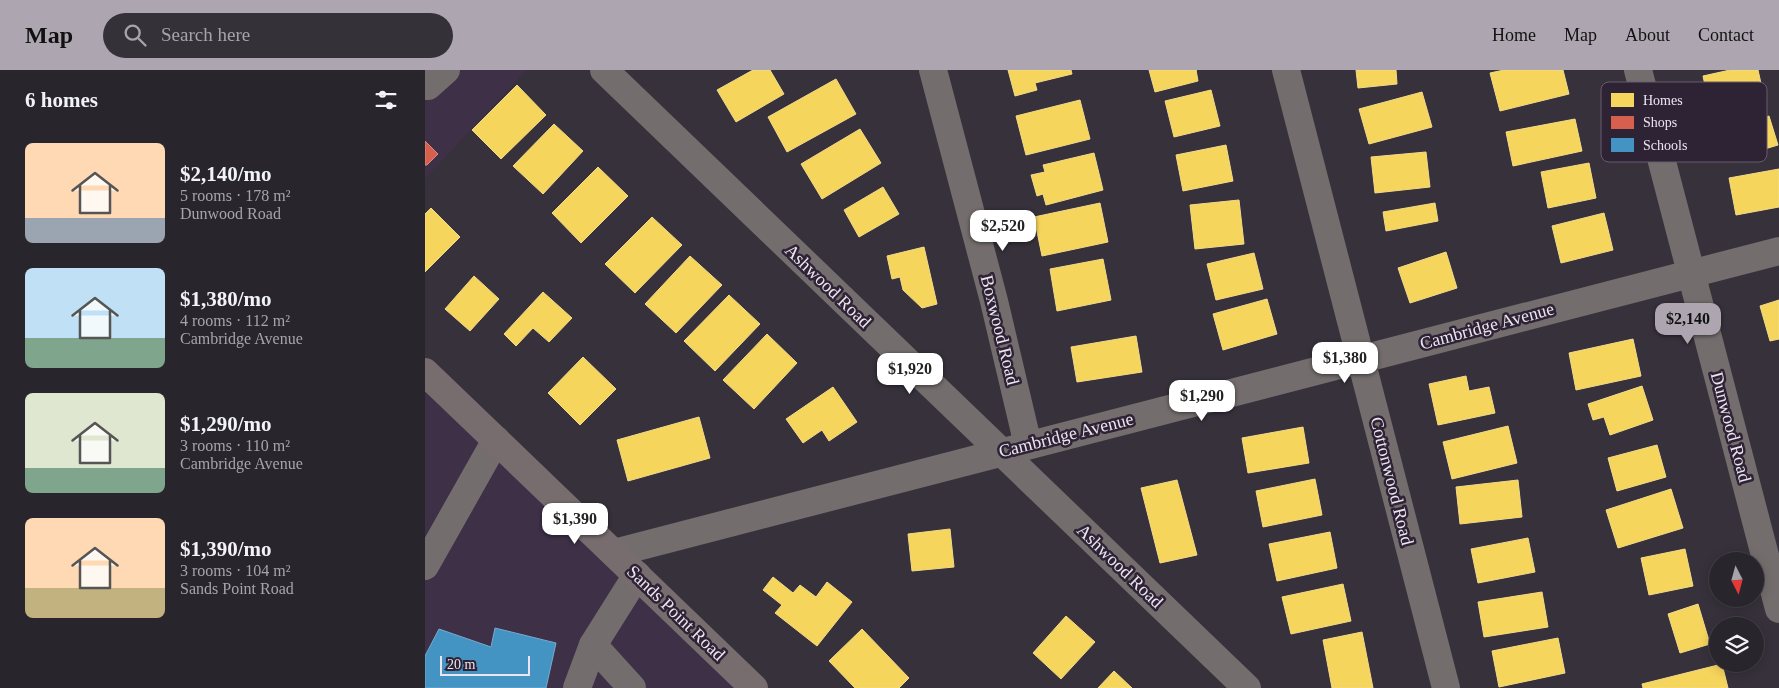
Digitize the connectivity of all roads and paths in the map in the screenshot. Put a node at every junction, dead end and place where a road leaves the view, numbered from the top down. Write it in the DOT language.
graph roads {
  1 [pos="604,70"];
  2 [pos="933,70"];
  3 [pos="1286,70"];
  4 [pos="1663,162"];
  5 [pos="1779,251"];
  6 [pos="1691,273"];
  7 [pos="1361,359"];
  8 [pos="425,372"];
  9 [pos="496,440"];
  10 [pos="1028,445"];
  11 [pos="1001,452"];
  12 [pos="614,553"];
  13 [pos="425,566"];
  14 [pos="637,575"];
  15 [pos="1779,609"];
  16 [pos="593,645"];
  17 [pos="577,688"];
  18 [pos="633,688"];
  19 [pos="754,688"];
  20 [pos="1247,688"];
  21 [pos="1446,688"];
  1 -- 11 [label="street, Ashwood Road"];
  2 -- 10 [label="street, Boxwood Road"];
  3 -- 7 [label="street, Cottonwood Road"];
  4 -- 6 [label="street, Dunwood Road"];
  5 -- 6 [label="street, Cambridge Avenue"];
  6 -- 7 [label="street, Cambridge Avenue"];
  6 -- 15 [label="street, Dunwood Road"];
  7 -- 10 [label="street, Cambridge Avenue"];
  7 -- 21 [label="street, Cottonwood Road"];
  8 -- 9 [label="main road, Sands Point Road"];
  9 -- 12 [label="main road, Sands Point Road"];
  9 -- 13 [label="street"];
  10 -- 11 [label="street, Cambridge Avenue"];
  11 -- 12 [label="street, Cambridge Avenue"];
  11 -- 20 [label="street, Ashwood Road"];
  12 -- 14 [label="main road, Sands Point Road"];
  14 -- 16 [label="street"];
  14 -- 19 [label="main road, Sands Point Road"];
  16 -- 17 [label="street"];
  16 -- 18 [label="street"];
}
